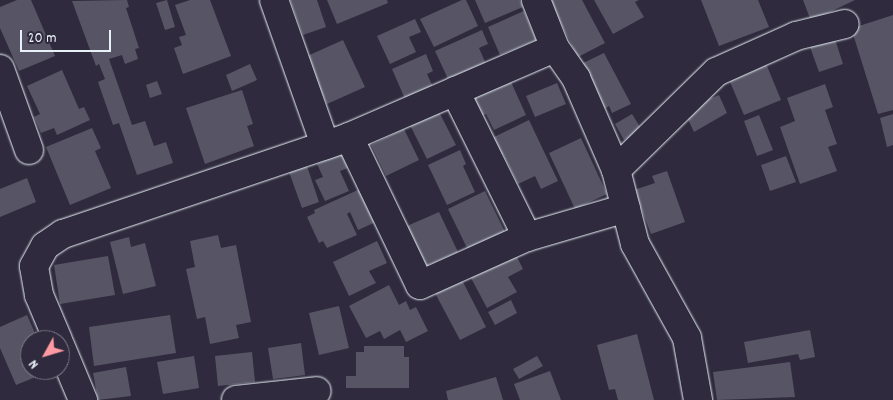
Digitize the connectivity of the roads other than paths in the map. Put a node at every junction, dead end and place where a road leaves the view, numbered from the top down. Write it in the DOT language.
graph roads {
  1 [pos="274,0"];
  2 [pos="536,0"];
  3 [pos="845,24"];
  4 [pos="555,48"];
  5 [pos="0,69"];
  6 [pos="455,91"];
  7 [pos="337,141"];
  8 [pos="29,150"];
  9 [pos="616,170"];
  10 [pos="626,208"];
  11 [pos="527,237"];
  12 [pos="54,330"];
  13 [pos="70,369"];
  14 [pos="318,391"];
  15 [pos="83,400"];
  16 [pos="236,400"];
  17 [pos="698,400"];
  1 -- 7 [label="street"];
  2 -- 4 [label="street"];
  3 -- 9 [label="street"];
  4 -- 6 [label="street"];
  4 -- 9 [label="street"];
  5 -- 8 [label="street"];
  6 -- 7 [label="street"];
  6 -- 11 [label="street"];
  7 -- 11 [label="street"];
  7 -- 12 [label="street"];
  9 -- 10 [label="street"];
  10 -- 11 [label="street"];
  10 -- 17 [label="street"];
  13 -- 15 [label="street"];
  14 -- 16 [label="street"];
}
